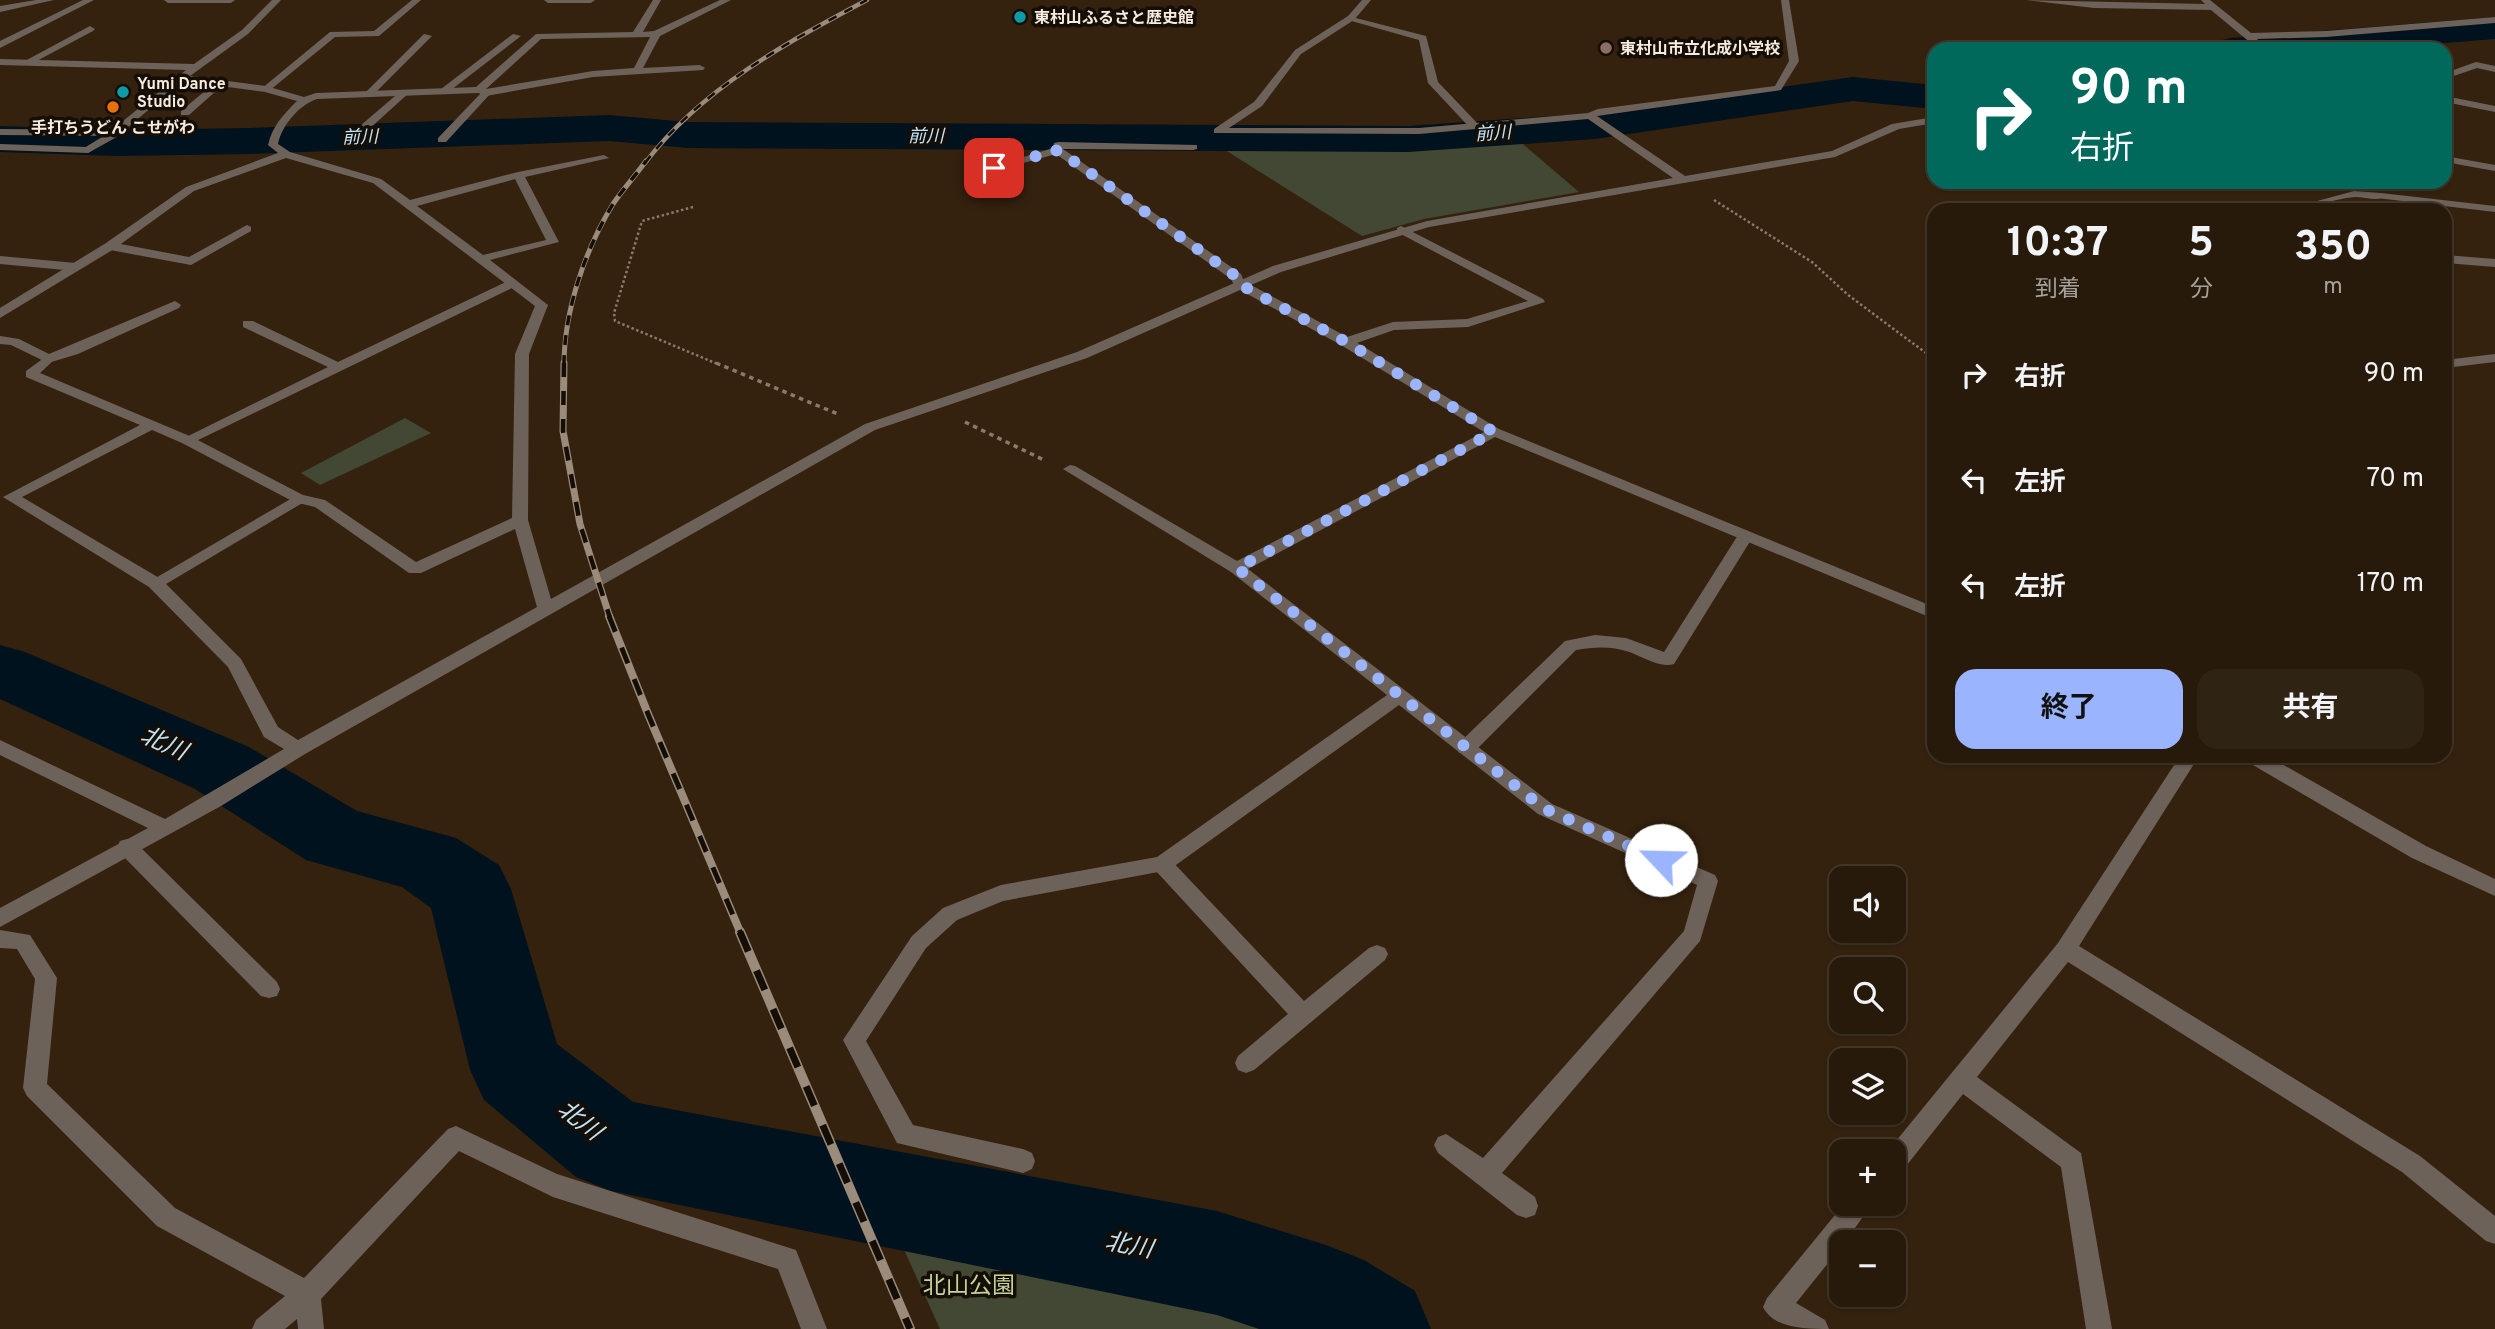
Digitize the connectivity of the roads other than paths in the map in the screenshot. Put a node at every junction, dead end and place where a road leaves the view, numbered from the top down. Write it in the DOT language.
graph roads {
  1 [pos="50,0"];
  2 [pos="90,0"];
  3 [pos="168,0"];
  4 [pos="231,0"];
  5 [pos="277,0"];
  6 [pos="417,0"];
  7 [pos="548,0"];
  8 [pos="591,0"];
  9 [pos="657,0"];
  10 [pos="727,0"];
  11 [pos="1367,0"];
  12 [pos="1784,0"];
  13 [pos="2030,0"];
  14 [pos="2205,0"];
  15 [pos="2214,7"];
  16 [pos="0,9"];
  17 [pos="1351,18"];
  18 [pos="2495,20"];
  19 [pos="90,29"];
  20 [pos="636,34"];
  21 [pos="656,34"];
  22 [pos="426,36"];
  23 [pos="516,36"];
  24 [pos="2249,36"];
  25 [pos="2256,42"];
  26 [pos="0,45"];
  27 [pos="0,62"];
  28 [pos="29,62"];
  29 [pos="195,67"];
  30 [pos="700,68"];
  31 [pos="2495,69"];
  32 [pos="637,71"];
  33 [pos="2452,74"];
  34 [pos="181,78"];
  35 [pos="220,83"];
  36 [pos="265,89"];
  37 [pos="444,90"];
  38 [pos="483,91"];
  39 [pos="405,92"];
  40 [pos="370,93"];
  41 [pos="304,100"];
  42 [pos="2452,100"];
  43 [pos="2495,108"];
  44 [pos="185,113"];
  45 [pos="1590,116"];
  46 [pos="1927,121"];
  47 [pos="1475,127"];
  48 [pos="364,128"];
  49 [pos="0,132"];
  50 [pos="113,135"];
  51 [pos="442,140"];
  52 [pos="0,147"];
  53 [pos="1193,147"];
  54 [pos="1058,150"];
  55 [pos="286,154"];
  56 [pos="604,158"];
  57 [pos="2452,160"];
  58 [pos="2495,168"];
  59 [pos="973,174"];
  60 [pos="518,175"];
  61 [pos="1683,180"];
  62 [pos="2318,203"];
  63 [pos="2442,203"];
  64 [pos="410,204"];
  65 [pos="2452,204"];
  66 [pos="2495,209"];
  67 [pos="247,229"];
  68 [pos="1401,230"];
  69 [pos="110,246"];
  70 [pos="481,259"];
  71 [pos="0,260"];
  72 [pos="2452,260"];
  73 [pos="2495,263"];
  74 [pos="76,267"];
  75 [pos="512,283"];
  76 [pos="1239,284"];
  77 [pos="174,305"];
  78 [pos="0,314"];
  79 [pos="248,324"];
  80 [pos="0,340"];
  81 [pos="1346,342"];
  82 [pos="2495,358"];
  83 [pos="48,359"];
  84 [pos="2452,363"];
  85 [pos="339,367"];
  86 [pos="152,425"];
  87 [pos="1494,432"];
  88 [pos="187,440"];
  89 [pos="1070,469"];
  90 [pos="299,499"];
  91 [pos="520,520"];
  92 [pos="1746,535"];
  93 [pos="1237,568"];
  94 [pos="155,583"];
  95 [pos="1927,610"];
  96 [pos="546,611"];
  97 [pos="1400,695"];
  98 [pos="0,747"];
  99 [pos="1466,748"];
  100 [pos="298,749"];
  101 [pos="2186,763"];
  102 [pos="2265,763"];
  103 [pos="164,827"];
  104 [pos="127,847"];
  105 [pos="1162,864"];
  106 [pos="2495,888"];
  107 [pos="0,918"];
  108 [pos="0,939"];
  109 [pos="2066,949"];
  110 [pos="1377,954"];
  111 [pos="269,989"];
  112 [pos="1303,1015"];
  113 [pos="1246,1063"];
  114 [pos="1961,1079"];
  115 [pos="1446,1145"];
  116 [pos="1906,1147"];
  117 [pos="1023,1161"];
  118 [pos="1484,1175"];
  119 [pos="1526,1206"];
  120 [pos="1850,1216"];
  121 [pos="2495,1232"];
  122 [pos="307,1294"];
  123 [pos="265,1329"];
  124 [pos="311,1329"];
  125 [pos="814,1329"];
  126 [pos="1816,1329"];
  127 [pos="2099,1329"];
  1 -- 16 [label="street"];
  2 -- 26 [label="street"];
  3 -- 4 [label="street"];
  5 -- 29 [label="street"];
  6 -- 36 [label="street"];
  7 -- 8 [label="street"];
  9 -- 20 [label="street"];
  10 -- 21 [label="street"];
  11 -- 17 [label="street"];
  12 -- 45 [label="street"];
  13 -- 15 [label="street"];
  14 -- 15 [label="street"];
  15 -- 24 [label="street"];
  17 -- 47 [label="street"];
  17 -- 47 [label="street"];
  18 -- 24 [label="street"];
  19 -- 28 [label="street"];
  20 -- 21 [label="street"];
  20 -- 38 [label="street"];
  21 -- 32 [label="street"];
  22 -- 40 [label="street"];
  23 -- 37 [label="street"];
  24 -- 25 [label="street"];
  27 -- 28 [label="street"];
  28 -- 29 [label="street"];
  29 -- 34 [label="street"];
  30 -- 32 [label="street"];
  31 -- 33 [label="street"];
  32 -- 38 [label="street"];
  34 -- 35 [label="street"];
  34 -- 50 [label="street"];
  35 -- 36 [label="street"];
  35 -- 44 [label="street"];
  36 -- 41 [label="street"];
  37 -- 38 [label="street"];
  37 -- 39 [label="street"];
  38 -- 51 [label="street"];
  39 -- 40 [label="street"];
  39 -- 48 [label="street"];
  40 -- 41 [label="street"];
  41 -- 55 [label="street"];
  42 -- 43 [label="street"];
  45 -- 47 [label="street"];
  45 -- 61 [label="street"];
  46 -- 61 [label="street"];
  49 -- 50 [label="street"];
  50 -- 52 [label="street"];
  53 -- 54 [label="street"];
  54 -- 59 [label="street"];
  54 -- 76 [label="street"];
  55 -- 64 [label="street"];
  55 -- 69 [label="street"];
  56 -- 60 [label="street"];
  57 -- 58 [label="street"];
  60 -- 64 [label="street"];
  60 -- 70 [label="street"];
  61 -- 68 [label="street"];
  62 -- 63 [label="street"];
  64 -- 70 [label="street"];
  65 -- 66 [label="street"];
  67 -- 69 [label="street"];
  68 -- 76 [label="street"];
  68 -- 81 [label="street"];
  69 -- 74 [label="street"];
  70 -- 75 [label="street"];
  71 -- 74 [label="street"];
  72 -- 73 [label="street"];
  74 -- 78 [label="street"];
  75 -- 85 [label="street"];
  75 -- 91 [label="street"];
  76 -- 81 [label="street"];
  76 -- 96 [label="street"];
  77 -- 83 [label="street"];
  79 -- 85 [label="street"];
  80 -- 83 [label="street"];
  81 -- 87 [label="street"];
  82 -- 84 [label="street"];
  83 -- 86 [label="street"];
  85 -- 88 [label="street"];
  86 -- 88 [label="street"];
  86 -- 94 [label="street"];
  87 -- 92 [label="street"];
  87 -- 93 [label="street"];
  88 -- 90 [label="street"];
  89 -- 93 [label="street"];
  90 -- 91 [label="street"];
  90 -- 94 [label="street"];
  91 -- 96 [label="street"];
  92 -- 95 [label="street"];
  92 -- 99 [label="street"];
  93 -- 97 [label="street"];
  94 -- 100 [label="street"];
  96 -- 100 [label="street"];
  97 -- 99 [label="street"];
  97 -- 105 [label="street"];
  98 -- 103 [label="street"];
  99 -- 118 [label="street"];
  100 -- 103 [label="street"];
  101 -- 109 [label="street"];
  102 -- 106 [label="street"];
  103 -- 104 [label="street"];
  104 -- 107 [label="street"];
  104 -- 111 [label="street"];
  105 -- 112 [label="street"];
  105 -- 117 [label="street"];
  108 -- 122 [label="street"];
  109 -- 114 [label="street"];
  109 -- 121 [label="street"];
  110 -- 112 [label="street"];
  112 -- 113 [label="street"];
  114 -- 116 [label="street"];
  114 -- 127 [label="street"];
  115 -- 118 [label="street"];
  118 -- 119 [label="street"];
  120 -- 126 [label="street"];
  122 -- 123 [label="street"];
  122 -- 124 [label="street"];
  122 -- 125 [label="street"];
}
